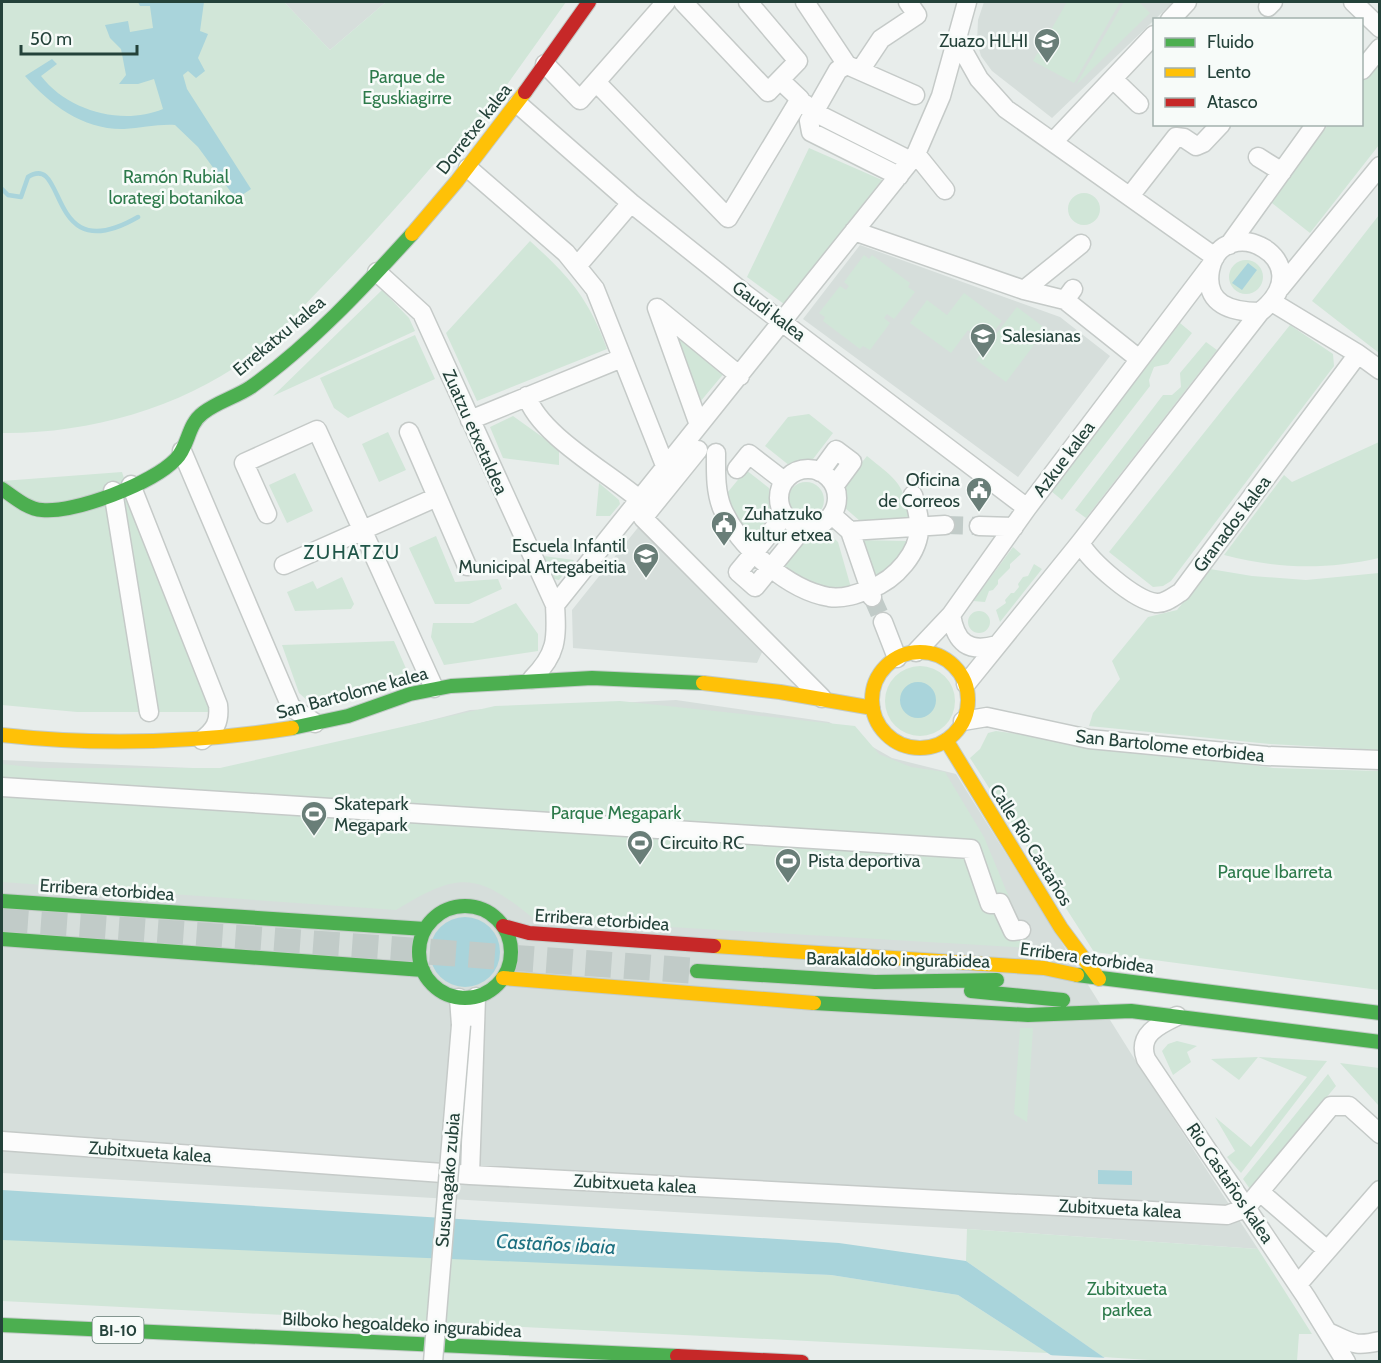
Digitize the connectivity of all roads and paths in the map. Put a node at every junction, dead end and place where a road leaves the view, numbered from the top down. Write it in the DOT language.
graph roads {
  1 [pos="589,2"];
  2 [pos="666,2"];
  3 [pos="683,2"];
  4 [pos="748,2"];
  5 [pos="805,2"];
  6 [pos="908,2"];
  7 [pos="967,2"];
  8 [pos="1187,2"];
  9 [pos="1353,2"];
  10 [pos="959,10"];
  11 [pos="1172,18"];
  12 [pos="1380,28"];
  13 [pos="1153,37"];
  14 [pos="957,40"];
  15 [pos="1380,48"];
  16 [pos="545,64"];
  17 [pos="854,67"];
  18 [pos="1363,69"];
  19 [pos="1113,79"];
  20 [pos="780,80"];
  21 [pos="596,82"];
  22 [pos="915,94"];
  23 [pos="800,99"];
  24 [pos="518,104"];
  25 [pos="1139,104"];
  26 [pos="814,112"];
  27 [pos="1219,126"];
  28 [pos="1315,126"];
  29 [pos="1053,142"];
  30 [pos="1258,157"];
  31 [pos="914,158"];
  32 [pos="1380,166"];
  33 [pos="468,168"];
  34 [pos="1282,172"];
  35 [pos="899,176"];
  36 [pos="945,190"];
  37 [pos="1130,196"];
  38 [pos="631,203"];
  39 [pos="854,231"];
  40 [pos="1081,244"];
  41 [pos="1219,256"];
  42 [pos="578,265"];
  43 [pos="377,272"];
  44 [pos="1024,290"];
  45 [pos="1270,301"];
  46 [pos="783,320"];
  47 [pos="1358,354"];
  48 [pos="622,358"];
  49 [pos="1139,359"];
  50 [pos="1380,370"];
  51 [pos="740,375"];
  52 [pos="527,396"];
  53 [pos="470,420"];
  54 [pos="699,425"];
  55 [pos="409,432"];
  56 [pos="182,451"];
  57 [pos="666,468"];
  58 [pos="737,469"];
  59 [pos="820,472"];
  60 [pos="784,481"];
  61 [pos="131,484"];
  62 [pos="835,486"];
  63 [pos="2,489"];
  64 [pos="113,491"];
  65 [pos="913,495"];
  66 [pos="437,497"];
  67 [pos="640,500"];
  68 [pos="1028,508"];
  69 [pos="267,514"];
  70 [pos="832,515"];
  71 [pos="784,516"];
  72 [pos="945,525"];
  73 [pos="920,526"];
  74 [pos="979,526"];
  75 [pos="804,528"];
  76 [pos="1014,528"];
  77 [pos="362,530"];
  78 [pos="850,531"];
  79 [pos="1080,543"];
  80 [pos="754,552"];
  81 [pos="284,565"];
  82 [pos="467,566"];
  83 [pos="771,567"];
  84 [pos="741,575"];
  85 [pos="871,593"];
  86 [pos="720,598"];
  87 [pos="555,605"];
  88 [pos="951,615"];
  89 [pos="883,622"];
  90 [pos="997,645"];
  91 [pos="553,651"];
  92 [pos="916,652"];
  93 [pos="897,658"];
  94 [pos="587,677"];
  95 [pos="532,680"];
  96 [pos="966,684"];
  97 [pos="434,688"];
  98 [pos="822,698"];
  99 [pos="873,708"];
  100 [pos="149,712"];
  101 [pos="963,721"];
  102 [pos="315,723"];
  103 [pos="2,735"];
  104 [pos="202,740"];
  105 [pos="946,740"];
  106 [pos="1380,760"];
  107 [pos="2,787"];
  108 [pos="2,901"];
  109 [pos="503,926"];
  110 [pos="1061,928"];
  111 [pos="425,929"];
  112 [pos="1021,930"];
  113 [pos="2,939"];
  114 [pos="1052,960"];
  115 [pos="423,970"];
  116 [pos="697,971"];
  117 [pos="503,978"];
  118 [pos="1099,979"];
  119 [pos="875,982"];
  120 [pos="467,998"];
  121 [pos="1131,1011"];
  122 [pos="1380,1013"];
  123 [pos="1178,1016"];
  124 [pos="1380,1042"];
  125 [pos="1380,1134"];
  126 [pos="2,1141"];
  127 [pos="470,1175"];
  128 [pos="1260,1192"];
  129 [pos="1378,1193"];
  130 [pos="1246,1208"];
  131 [pos="1327,1250"];
  132 [pos="1298,1284"];
  133 [pos="2,1325"];
  134 [pos="1328,1332"];
  135 [pos="1380,1341"];
  136 [pos="1355,1354"];
  137 [pos="433,1362"];
  138 [pos="802,1362"];
  139 [pos="1346,1362"];
  1 -- 16 [label="main road, Dorretxe kalea"];
  2 -- 21 [label="street"];
  3 -- 20 [label="street"];
  4 -- 20 [label="street"];
  5 -- 17 [label="street"];
  6 -- 17 [label="street"];
  7 -- 10 [label="street"];
  8 -- 11 [label="street"];
  9 -- 12 [label="street"];
  10 -- 14 [label="street"];
  13 -- 19 [label="street"];
  14 -- 29 [label="street"];
  14 -- 31 [label="street"];
  15 -- 18 [label="street"];
  16 -- 21 [label="street"];
  16 -- 24 [label="main road, Dorretxe kalea"];
  17 -- 22 [label="street"];
  17 -- 26 [label="street"];
  19 -- 25 [label="street"];
  19 -- 29 [label="street"];
  20 -- 23 [label="street"];
  21 -- 23 [label="street"];
  23 -- 26 [label="street"];
  24 -- 33 [label="main road, Dorretxe kalea"];
  24 -- 38 [label="street, Gaudi kalea"];
  26 -- 31 [label="street"];
  26 -- 35 [label="street"];
  27 -- 37 [label="street"];
  28 -- 34 [label="street, Azkue kalea"];
  29 -- 37 [label="street"];
  30 -- 34 [label="street"];
  31 -- 35 [label="street"];
  31 -- 36 [label="street"];
  32 -- 45 [label="street"];
  33 -- 42 [label="street"];
  33 -- 43 [label="main road, Dorretxe kalea"];
  34 -- 41 [label="street, Azkue kalea"];
  35 -- 39 [label="street"];
  37 -- 41 [label="street"];
  38 -- 42 [label="street"];
  38 -- 46 [label="street, Gaudi kalea"];
  39 -- 44 [label="street"];
  39 -- 46 [label="street"];
  40 -- 44 [label="street"];
  41 -- 45 [label="street"];
  41 -- 45 [label="street"];
  41 -- 49 [label="street, Azkue kalea"];
  42 -- 48 [label="street"];
  43 -- 53 [label="street, Zuatzu etxetaldea"];
  43 -- 56 [label="main road, Errekatxu kalea"];
  44 -- 49 [label="street"];
  45 -- 47 [label="street"];
  45 -- 79 [label="street"];
  46 -- 51 [label="street"];
  46 -- 68 [label="street, Gaudi kalea"];
  47 -- 50 [label="street"];
  47 -- 79 [label="street, Granados kalea"];
  48 -- 52 [label="street"];
  48 -- 57 [label="street"];
  49 -- 68 [label="street, Azkue kalea"];
  51 -- 54 [label="street"];
  51 -- 54 [label="street"];
  52 -- 53 [label="street"];
  52 -- 67 [label="street"];
  53 -- 87 [label="street, Zuatzu etxetaldea"];
  54 -- 57 [label="street"];
  55 -- 66 [label="street"];
  56 -- 61 [label="main road"];
  56 -- 102 [label="street"];
  57 -- 67 [label="street"];
  58 -- 60 [label="street"];
  59 -- 60 [label="street"];
  59 -- 62 [label="street"];
  59 -- 62 [label="street"];
  60 -- 71 [label="street"];
  61 -- 64 [label="main road"];
  61 -- 104 [label="street"];
  62 -- 70 [label="street"];
  63 -- 64 [label="main road"];
  64 -- 100 [label="street"];
  65 -- 73 [label="street"];
  66 -- 77 [label="street"];
  66 -- 82 [label="street"];
  67 -- 87 [label="street"];
  68 -- 76 [label="street, Azkue kalea"];
  69 -- 77 [label="street"];
  70 -- 75 [label="street"];
  70 -- 78 [label="street"];
  71 -- 75 [label="street"];
  71 -- 80 [label="street"];
  72 -- 73 [label="street"];
  73 -- 78 [label="street"];
  73 -- 85 [label="street"];
  74 -- 76 [label="street"];
  75 -- 83 [label="street"];
  76 -- 88 [label="street, Azkue kalea"];
  77 -- 81 [label="street"];
  77 -- 97 [label="street"];
  78 -- 85 [label="street"];
  79 -- 90 [label="street"];
  80 -- 83 [label="street"];
  80 -- 84 [label="street"];
  80 -- 86 [label="street"];
  83 -- 84 [label="street"];
  83 -- 85 [label="street"];
  84 -- 86 [label="street"];
  86 -- 98 [label="street"];
  87 -- 91 [label="street"];
  88 -- 90 [label="street"];
  88 -- 92 [label="street, Azkue kalea"];
  89 -- 93 [label="street"];
  90 -- 96 [label="street"];
  91 -- 94 [label="street"];
  91 -- 95 [label="street"];
  92 -- 93 [label="main road"];
  92 -- 96 [label="main road"];
  93 -- 99 [label="main road"];
  94 -- 95 [label="main road"];
  94 -- 98 [label="main road"];
  95 -- 97 [label="main road, San Bartolome kalea"];
  96 -- 101 [label="main road"];
  97 -- 102 [label="main road, San Bartolome kalea"];
  98 -- 99 [label="main road"];
  99 -- 105 [label="main road"];
  101 -- 105 [label="main road"];
  101 -- 106 [label="street, San Bartolome etorbidea"];
  102 -- 104 [label="main road, San Bartolome kalea"];
  103 -- 104 [label="main road, San Bartolome kalea"];
  105 -- 110 [label="main road, Calle Río Castaños"];
  107 -- 112 [label="street"];
  108 -- 111 [label="main road, Erribera etorbidea"];
  109 -- 111 [label="main road"];
  109 -- 114 [label="main road, Erribera etorbidea"];
  109 -- 117 [label="main road"];
  110 -- 114 [label="main road, Calle Río Castaños"];
  110 -- 118 [label="main road"];
  111 -- 115 [label="main road"];
  113 -- 115 [label="main road"];
  114 -- 118 [label="main road, Erribera etorbidea"];
  115 -- 120 [label="main road"];
  116 -- 119 [label="main road, Barakaldoko ingurabidea"];
  117 -- 120 [label="main road"];
  117 -- 121 [label="main road"];
  118 -- 119 [label="main road, Barakaldoko ingurabidea"];
  118 -- 122 [label="main road, Erribera etorbidea"];
  119 -- 121 [label="main road"];
  120 -- 127 [label="street"];
  120 -- 137 [label="street, Susunagako zubia, bridge"];
  121 -- 123 [label="main road"];
  123 -- 124 [label="main road"];
  123 -- 130 [label="street, Rio Castaños kalea"];
  125 -- 128 [label="street"];
  126 -- 127 [label="street, Zubitxueta kalea"];
  127 -- 130 [label="street, Zubitxueta kalea"];
  128 -- 130 [label="street"];
  128 -- 131 [label="street"];
  129 -- 131 [label="street"];
  130 -- 132 [label="street, Rio Castaños kalea"];
  131 -- 132 [label="street"];
  132 -- 134 [label="street, Rio Castaños kalea"];
  133 -- 138 [label="main road, Bilboko hegoaldeko ingurabidea / BI-10"];
  134 -- 136 [label="street"];
  134 -- 139 [label="street, Rio Castaños kalea"];
  135 -- 136 [label="street"];
}
